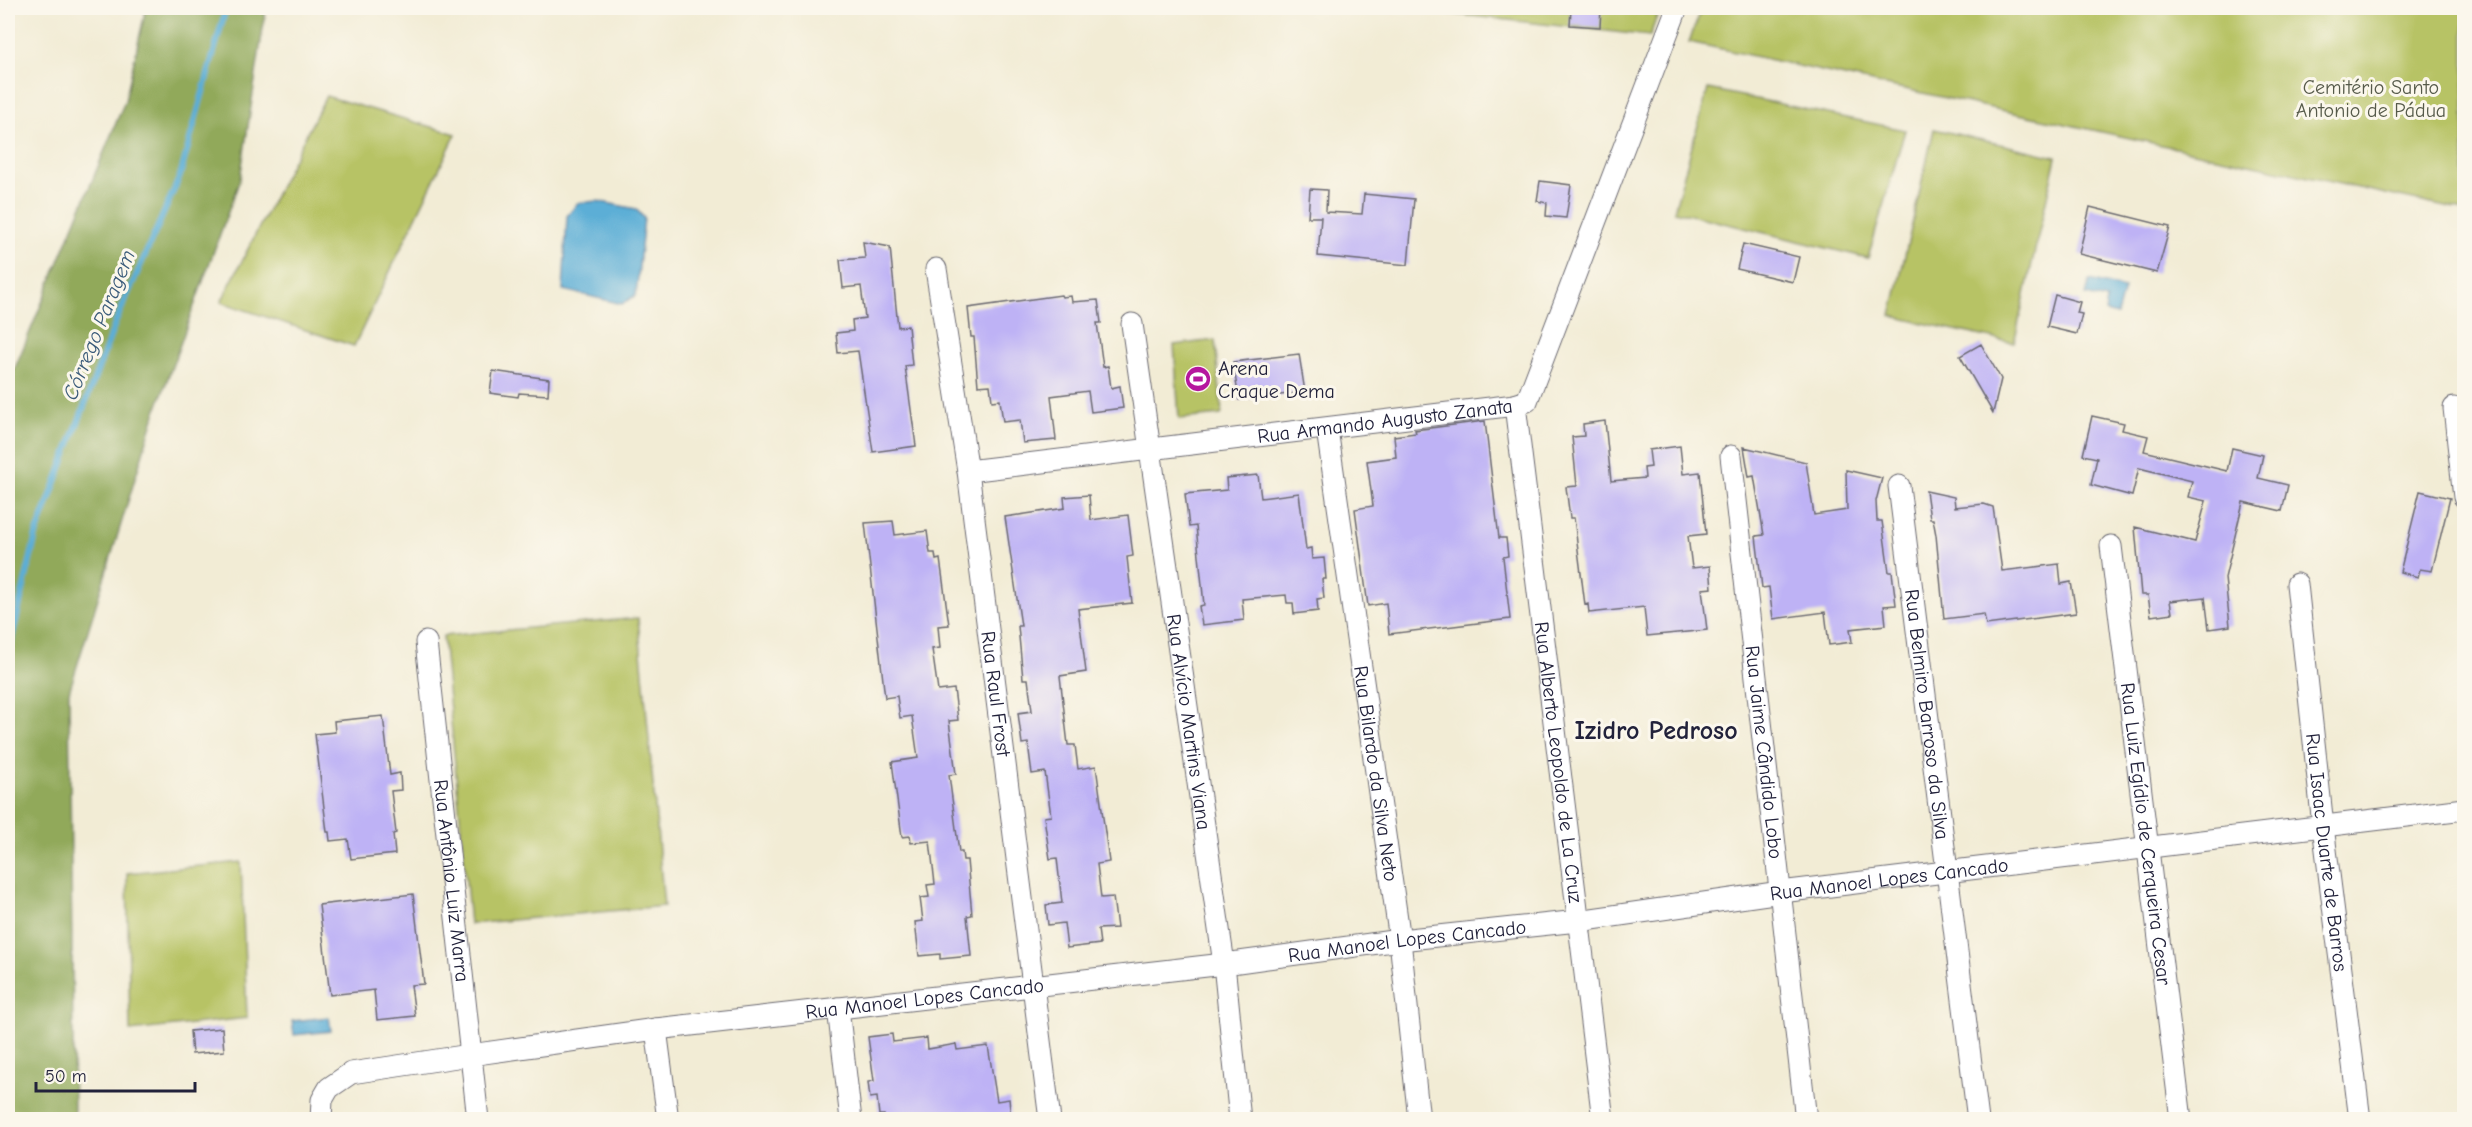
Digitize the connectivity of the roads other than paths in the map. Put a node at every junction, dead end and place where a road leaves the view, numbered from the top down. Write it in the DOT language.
graph roads {
  1 [pos="1677,8"];
  2 [pos="936,269"];
  3 [pos="1132,324"];
  4 [pos="1515,405"];
  5 [pos="2454,408"];
  6 [pos="1327,429"];
  7 [pos="1149,449"];
  8 [pos="1731,456"];
  9 [pos="968,471"];
  10 [pos="1899,486"];
  11 [pos="2464,497"];
  12 [pos="2111,546"];
  13 [pos="2297,584"];
  14 [pos="426,642"];
  15 [pos="2464,809"];
  16 [pos="2323,826"];
  17 [pos="2148,848"];
  18 [pos="1948,873"];
  19 [pos="1780,892"];
  20 [pos="1578,921"];
  21 [pos="1400,940"];
  22 [pos="1224,964"];
  23 [pos="1033,987"];
  24 [pos="838,1008"];
  25 [pos="656,1029"];
  26 [pos="470,1055"];
  27 [pos="321,1119"];
  28 [pos="478,1119"];
  29 [pos="668,1119"];
  30 [pos="851,1119"];
  31 [pos="1050,1119"];
  32 [pos="1240,1119"];
  33 [pos="1419,1119"];
  34 [pos="1603,1119"];
  35 [pos="1806,1119"];
  36 [pos="1978,1119"];
  37 [pos="2181,1119"];
  38 [pos="2360,1119"];
  1 -- 4 [label="street, Rua Armando Augusto Zanata"];
  2 -- 9 [label="street, Rua Raul Frost"];
  3 -- 7 [label="street, Rua Alvício Martins Viana"];
  4 -- 6 [label="street, Rua Armando Augusto Zanata"];
  4 -- 20 [label="street, Rua Alberto Leopoldo de La Cruz"];
  5 -- 11 [label="street"];
  6 -- 7 [label="street, Rua Armando Augusto Zanata"];
  6 -- 21 [label="street, Rua Bilardo da Silva Neto"];
  7 -- 9 [label="street, Rua Armando Augusto Zanata"];
  7 -- 22 [label="street, Rua Alvício Martins Viana"];
  8 -- 19 [label="street, Rua Jaime Cândido Lobo"];
  9 -- 23 [label="street, Rua Raul Frost"];
  10 -- 18 [label="street, Rua Belmiro Barroso da Silva"];
  12 -- 17 [label="street, Rua Luiz Egídio de Cerqueira Cesar"];
  13 -- 16 [label="street, Rua Isaac Duarte de Barros"];
  14 -- 26 [label="street, Rua Antônio Luiz Marra"];
  15 -- 16 [label="street, Rua Manoel Lopes Cancado"];
  16 -- 17 [label="street, Rua Manoel Lopes Cancado"];
  16 -- 38 [label="street, Rua Isaac Duarte de Barros"];
  17 -- 18 [label="street, Rua Manoel Lopes Cancado"];
  17 -- 37 [label="street, Rua Luiz Egídio de Cerqueira Cesar"];
  18 -- 19 [label="street, Rua Manoel Lopes Cancado"];
  18 -- 36 [label="street, Rua Belmiro Barroso da Silva"];
  19 -- 20 [label="street, Rua Manoel Lopes Cancado"];
  19 -- 35 [label="street, Rua Jaime Cândido Lobo"];
  20 -- 21 [label="street, Rua Manoel Lopes Cancado"];
  20 -- 34 [label="street, Rua Alberto Leopoldo de La Cruz"];
  21 -- 22 [label="street, Rua Manoel Lopes Cancado"];
  21 -- 33 [label="street, Rua Bilardo da Silva Neto"];
  22 -- 23 [label="street, Rua Manoel Lopes Cancado"];
  22 -- 32 [label="street, Rua Alvício Martins Viana"];
  23 -- 24 [label="street, Rua Manoel Lopes Cancado"];
  23 -- 31 [label="street, Rua Raul Frost"];
  24 -- 25 [label="street, Rua Manoel Lopes Cancado"];
  24 -- 30 [label="street"];
  25 -- 26 [label="street, Rua Manoel Lopes Cancado"];
  25 -- 29 [label="street"];
  26 -- 27 [label="street, Rua Manoel Lopes Cancado"];
  26 -- 28 [label="street, Rua Antônio Luiz Marra"];
}
